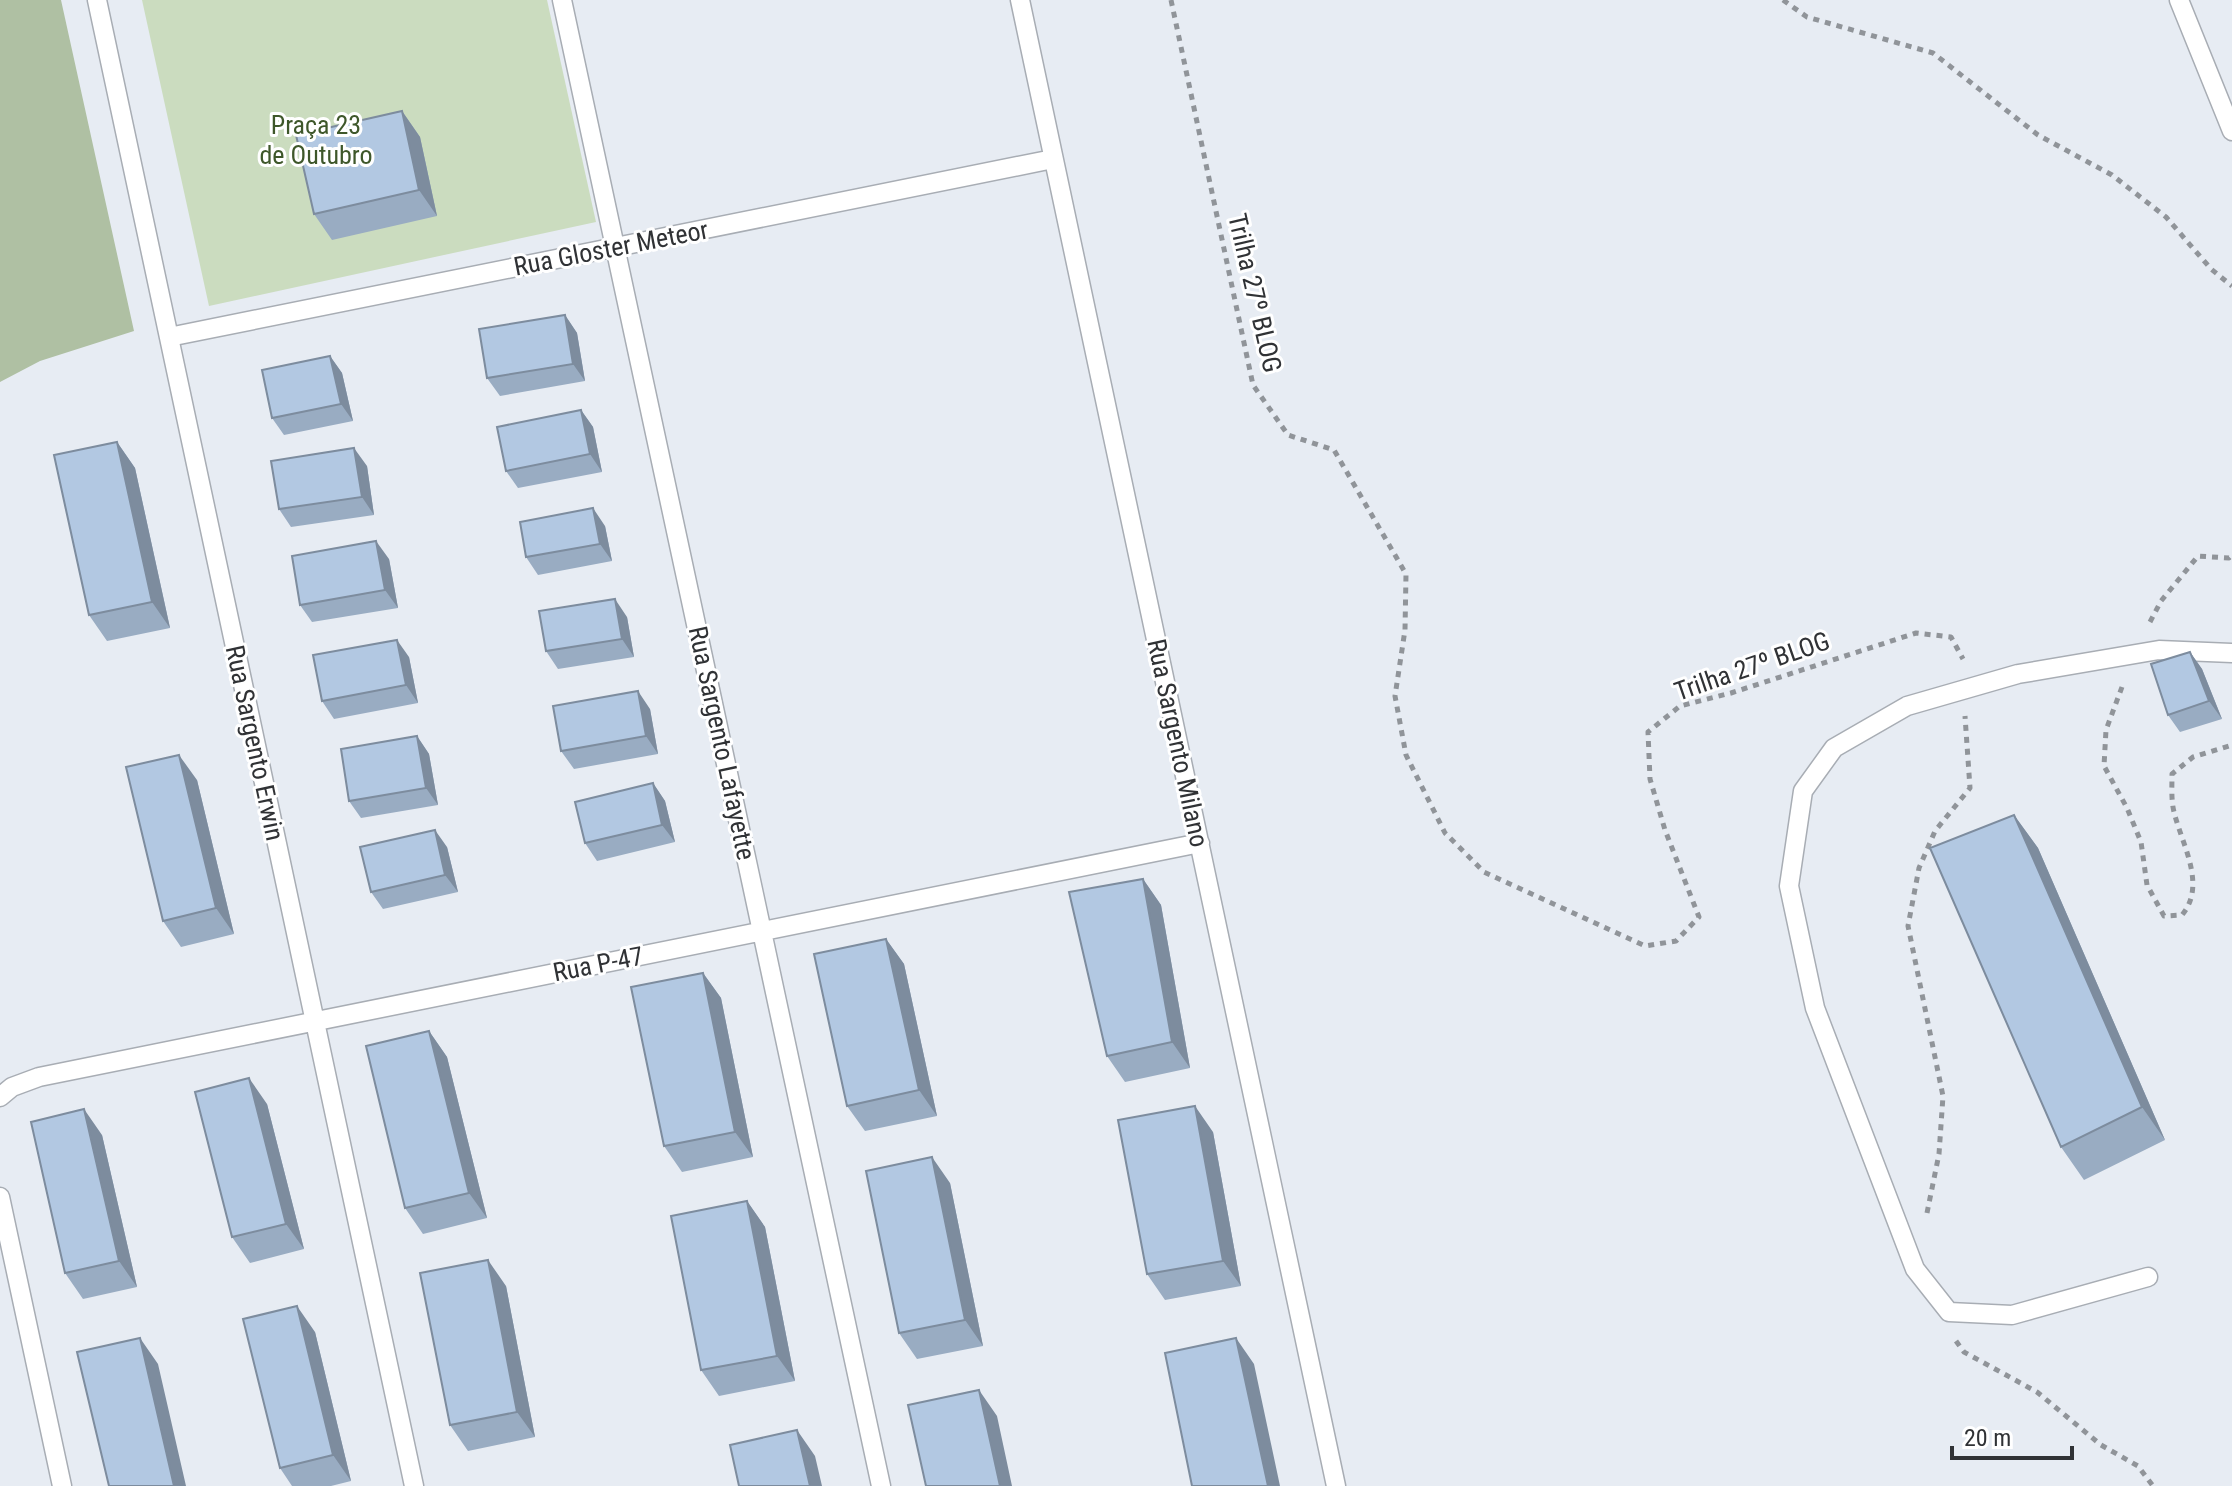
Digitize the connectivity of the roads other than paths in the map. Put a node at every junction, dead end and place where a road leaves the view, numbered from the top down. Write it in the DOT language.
graph roads {
  1 [pos="97,0"];
  2 [pos="562,0"];
  3 [pos="1020,0"];
  4 [pos="2179,0"];
  5 [pos="2232,131"];
  6 [pos="1053,159"];
  7 [pos="615,247"];
  8 [pos="169,337"];
  9 [pos="2232,653"];
  10 [pos="1200,843"];
  11 [pos="762,931"];
  12 [pos="315,1021"];
  13 [pos="0,1097"];
  14 [pos="0,1197"];
  15 [pos="2148,1277"];
  16 [pos="62,1486"];
  17 [pos="414,1486"];
  18 [pos="881,1486"];
  19 [pos="1336,1486"];
  1 -- 8 [label="lane, Rua Sargento Erwin"];
  2 -- 7 [label="lane, Rua Sargento Lafayette"];
  3 -- 6 [label="lane, Rua Sargento Milano"];
  4 -- 5 [label="lane"];
  6 -- 7 [label="lane, Rua Gloster Meteor"];
  6 -- 10 [label="lane, Rua Sargento Milano"];
  7 -- 8 [label="lane, Rua Gloster Meteor"];
  7 -- 11 [label="lane, Rua Sargento Lafayette"];
  8 -- 12 [label="lane, Rua Sargento Erwin"];
  9 -- 15 [label="lane"];
  10 -- 11 [label="lane, Rua P-47"];
  10 -- 19 [label="lane, Rua Sargento Milano"];
  11 -- 12 [label="lane, Rua P-47"];
  11 -- 18 [label="lane, Rua Sargento Lafayette"];
  12 -- 13 [label="lane, Rua P-47"];
  12 -- 17 [label="lane, Rua Sargento Erwin"];
  14 -- 16 [label="lane"];
}
